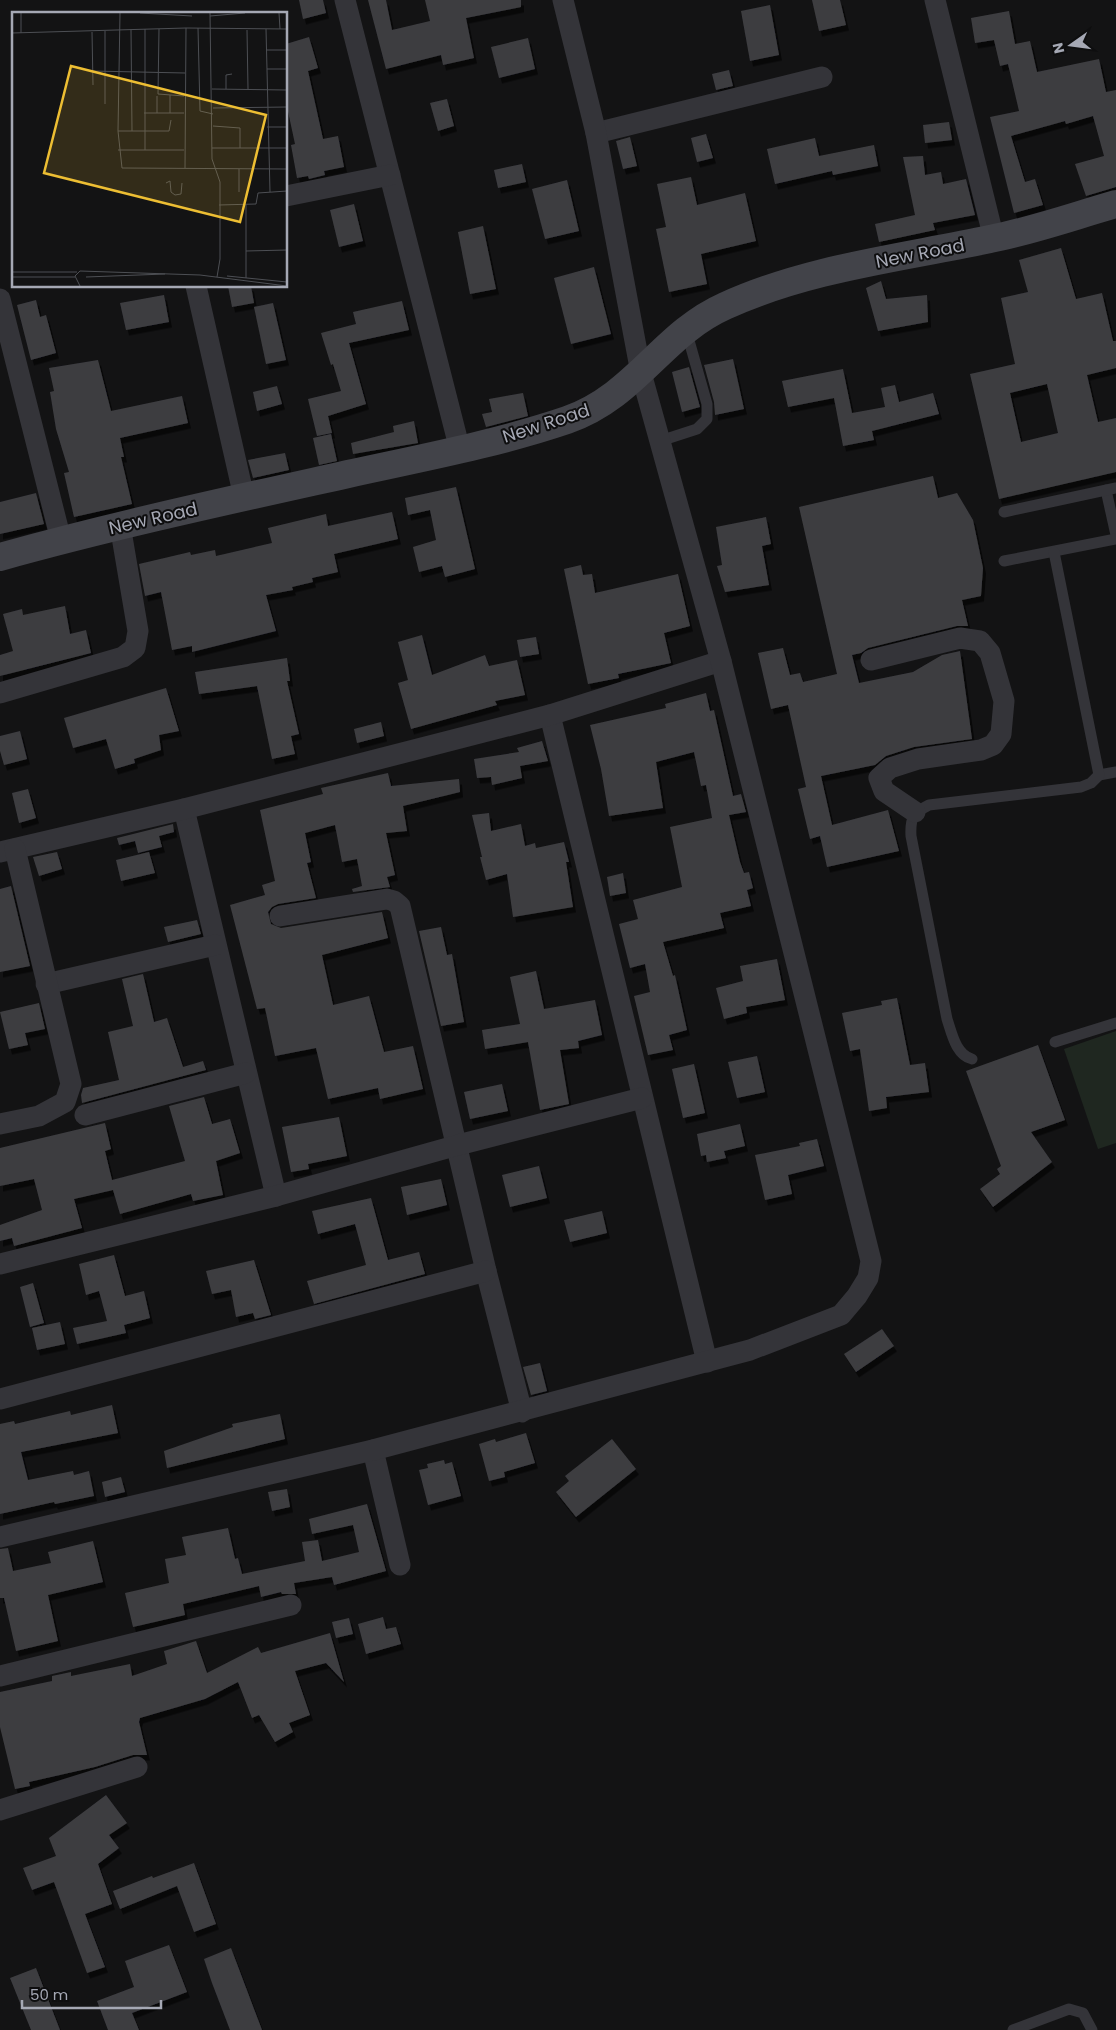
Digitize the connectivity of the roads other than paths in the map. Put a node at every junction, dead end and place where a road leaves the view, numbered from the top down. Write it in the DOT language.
graph roads {
  1 [pos="344,0"];
  2 [pos="563,0"];
  3 [pos="935,0"];
  4 [pos="822,77"];
  5 [pos="596,133"];
  6 [pos="390,175"];
  7 [pos="288,196"];
  8 [pos="1116,204"];
  9 [pos="994,239"];
  10 [pos="196,288"];
  11 [pos="0,299"];
  12 [pos="686,330"];
  13 [pos="641,373"];
  14 [pos="660,442"];
  15 [pos="460,450"];
  16 [pos="1111,489"];
  17 [pos="244,497"];
  18 [pos="1004,512"];
  19 [pos="120,524"];
  20 [pos="1116,535"];
  21 [pos="1116,539"];
  22 [pos="61,540"];
  23 [pos="1054,552"];
  24 [pos="0,557"];
  25 [pos="1004,561"];
  26 [pos="871,660"];
  27 [pos="720,661"];
  28 [pos="0,693"];
  29 [pos="550,715"];
  30 [pos="1116,772"];
  31 [pos="1099,775"];
  32 [pos="184,809"];
  33 [pos="915,812"];
  34 [pos="8,850"];
  35 [pos="280,916"];
  36 [pos="215,945"];
  37 [pos="46,984"];
  38 [pos="1116,1022"];
  39 [pos="1055,1042"];
  40 [pos="972,1059"];
  41 [pos="246,1073"];
  42 [pos="642,1098"];
  43 [pos="84,1115"];
  44 [pos="0,1124"];
  45 [pos="458,1145"];
  46 [pos="276,1196"];
  47 [pos="0,1264"];
  48 [pos="486,1271"];
  49 [pos="707,1362"];
  50 [pos="0,1399"];
  51 [pos="522,1412"];
  52 [pos="373,1450"];
  53 [pos="0,1538"];
  54 [pos="400,1565"];
  55 [pos="291,1605"];
  56 [pos="0,1676"];
  57 [pos="137,1767"];
  58 [pos="1,1804"];
  59 [pos="1013,2030"];
  60 [pos="1092,2030"];
  1 -- 6 [label="street"];
  2 -- 5 [label="street"];
  3 -- 9 [label="street"];
  4 -- 5 [label="street"];
  5 -- 13 [label="street"];
  6 -- 7 [label="street"];
  6 -- 15 [label="street"];
  8 -- 9 [label="street, New Road"];
  9 -- 12 [label="street, New Road"];
  10 -- 17 [label="street"];
  11 -- 22 [label="street"];
  12 -- 13 [label="street, New Road"];
  12 -- 14 [label="lane"];
  13 -- 14 [label="street"];
  13 -- 15 [label="street, New Road"];
  14 -- 27 [label="street"];
  15 -- 17 [label="street, New Road"];
  16 -- 18 [label="lane"];
  16 -- 20 [label="lane"];
  17 -- 19 [label="street, New Road"];
  19 -- 22 [label="street, New Road"];
  19 -- 28 [label="street"];
  21 -- 23 [label="lane"];
  22 -- 24 [label="street, New Road"];
  23 -- 25 [label="lane"];
  23 -- 31 [label="lane"];
  26 -- 33 [label="street"];
  27 -- 29 [label="street"];
  27 -- 49 [label="street"];
  29 -- 32 [label="street"];
  29 -- 42 [label="street"];
  30 -- 31 [label="lane"];
  31 -- 33 [label="lane"];
  32 -- 34 [label="street"];
  32 -- 36 [label="street"];
  33 -- 40 [label="lane"];
  34 -- 37 [label="street"];
  35 -- 45 [label="street"];
  36 -- 37 [label="street"];
  36 -- 41 [label="street"];
  37 -- 44 [label="street"];
  38 -- 39 [label="lane"];
  41 -- 43 [label="street"];
  41 -- 46 [label="street"];
  42 -- 45 [label="street"];
  42 -- 49 [label="street"];
  45 -- 46 [label="street"];
  45 -- 48 [label="street"];
  46 -- 47 [label="street"];
  48 -- 50 [label="street"];
  48 -- 51 [label="street"];
  49 -- 51 [label="street"];
  51 -- 52 [label="street"];
  52 -- 53 [label="street"];
  52 -- 54 [label="street"];
  55 -- 56 [label="street"];
  57 -- 58 [label="street"];
  59 -- 60 [label="lane"];
}
